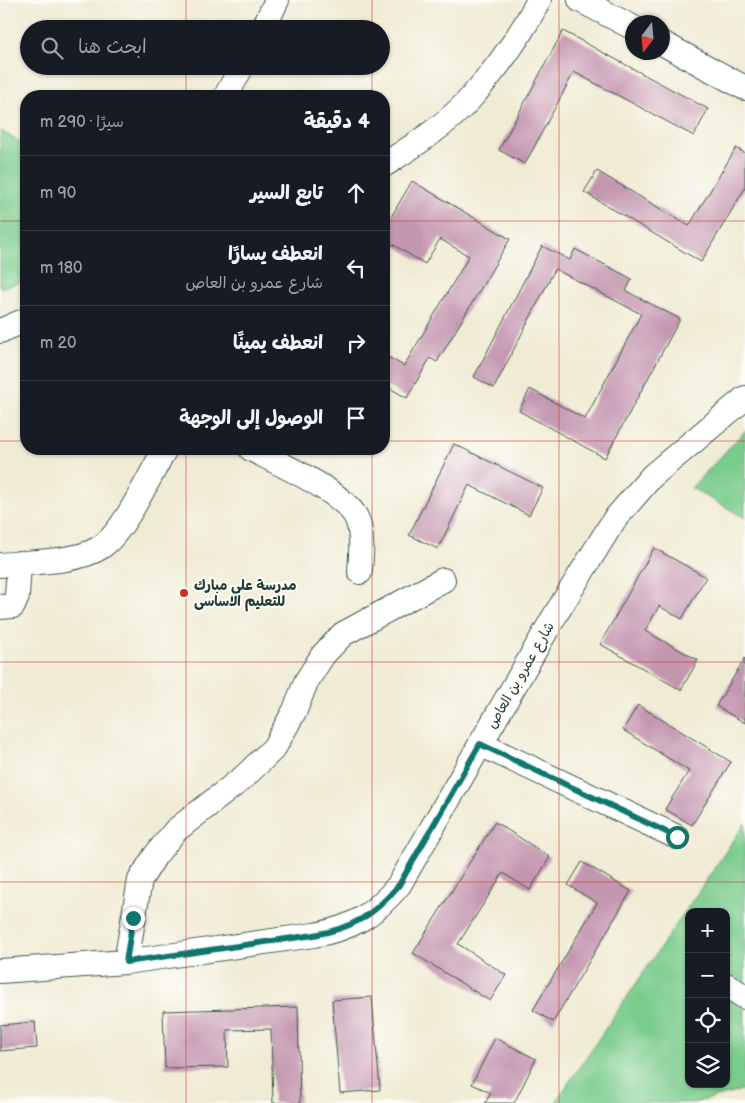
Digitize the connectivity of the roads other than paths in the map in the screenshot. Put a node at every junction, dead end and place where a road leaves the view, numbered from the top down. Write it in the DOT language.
graph roads {
  1 [pos="277,0"];
  2 [pos="539,0"];
  3 [pos="580,0"];
  4 [pos="267,20"];
  5 [pos="625,23"];
  6 [pos="670,47"];
  7 [pos="237,75"];
  8 [pos="745,88"];
  9 [pos="229,90"];
  10 [pos="390,161"];
  11 [pos="20,322"];
  12 [pos="0,330"];
  13 [pos="745,398"];
  14 [pos="162,455"];
  15 [pos="262,455"];
  16 [pos="10,564"];
  17 [pos="360,572"];
  18 [pos="443,580"];
  19 [pos="0,607"];
  20 [pos="480,744"];
  21 [pos="677,837"];
  22 [pos="126,962"];
  23 [pos="0,971"];
  24 [pos="730,987"];
  25 [pos="745,996"];
  1 -- 4 [label="street"];
  2 -- 10 [label="street"];
  3 -- 5 [label="street"];
  6 -- 8 [label="street"];
  7 -- 9 [label="street"];
  11 -- 12 [label="street"];
  13 -- 20 [label="street, شارع عمرو بن العاص"];
  14 -- 16 [label="street"];
  15 -- 17 [label="street"];
  16 -- 19 [label="street"];
  18 -- 22 [label="street"];
  20 -- 21 [label="street"];
  20 -- 22 [label="street, شارع عمرو بن العاص"];
  22 -- 23 [label="street, شارع عمرو بن العاص"];
  24 -- 25 [label="street"];
}
